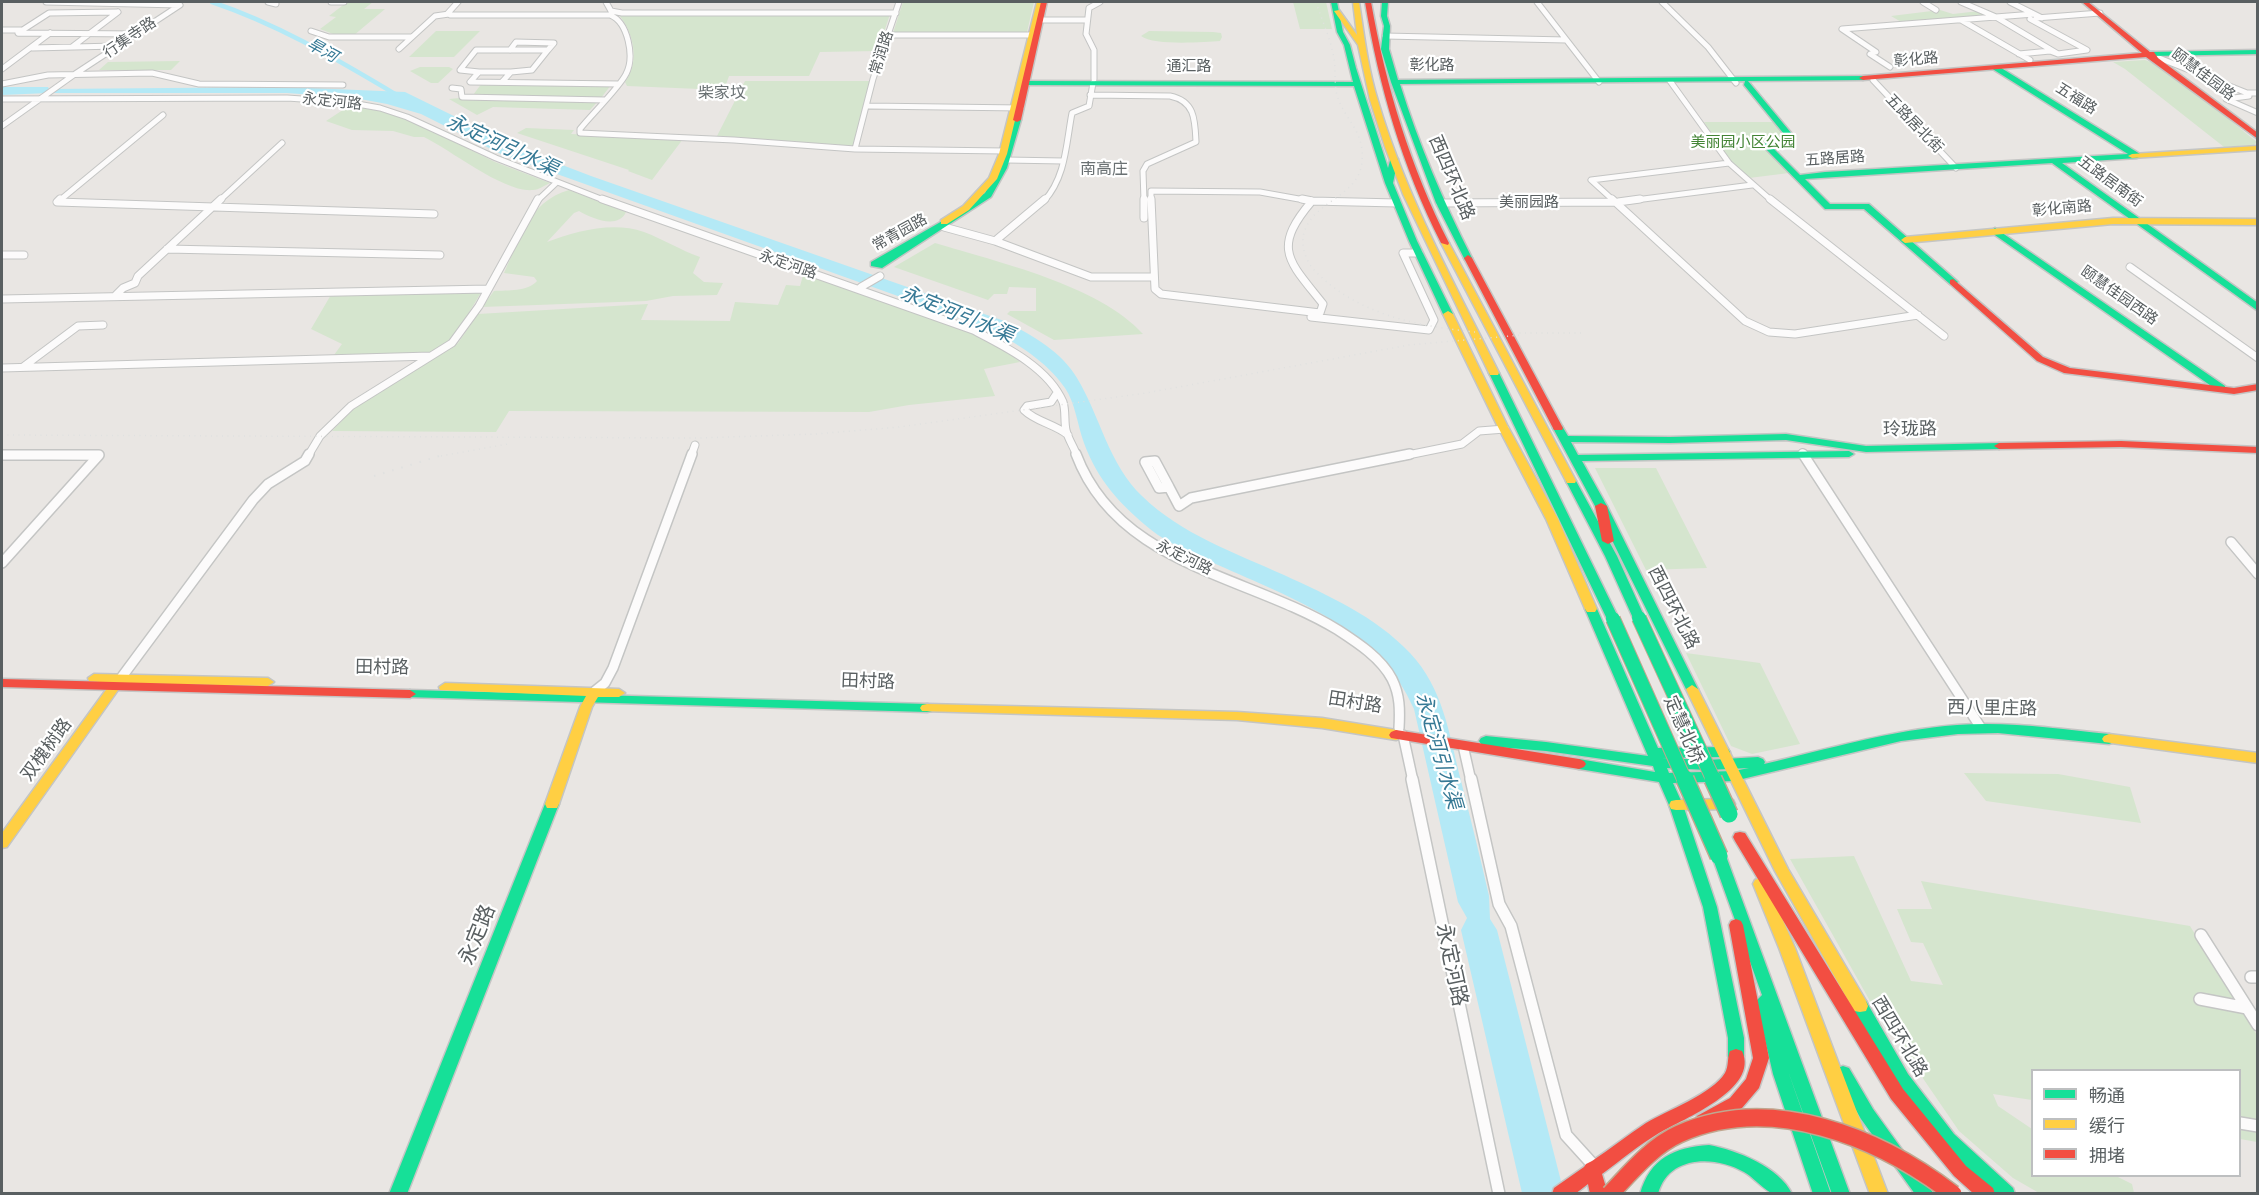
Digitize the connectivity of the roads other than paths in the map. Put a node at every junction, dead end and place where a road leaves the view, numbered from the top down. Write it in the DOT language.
graph roads {
  1 [pos="46,2"];
  2 [pos="268,2"];
  3 [pos="331,2"];
  4 [pos="344,2"];
  5 [pos="458,2"];
  6 [pos="606,2"];
  7 [pos="899,2"];
  8 [pos="1040,2"];
  9 [pos="1044,2"];
  10 [pos="1100,2"];
  11 [pos="1356,2"];
  12 [pos="1368,2"];
  13 [pos="1385,2"];
  14 [pos="1537,2"];
  15 [pos="1662,2"];
  16 [pos="1923,2"];
  17 [pos="1961,2"];
  18 [pos="2010,2"];
  19 [pos="2085,2"];
  20 [pos="129,4"];
  21 [pos="276,4"];
  22 [pos="1336,6"];
  23 [pos="1936,10"];
  24 [pos="117,12"];
  25 [pos="613,13"];
  26 [pos="896,13"];
  27 [pos="2100,13"];
  28 [pos="449,14"];
  29 [pos="1996,17"];
  30 [pos="2032,17"];
  31 [pos="1040,20"];
  32 [pos="1087,20"];
  33 [pos="1961,20"];
  34 [pos="2022,20"];
  35 [pos="2,30"];
  36 [pos="21,30"];
  37 [pos="311,31"];
  38 [pos="89,32"];
  39 [pos="50,33"];
  40 [pos="138,34"];
  41 [pos="887,35"];
  42 [pos="1032,35"];
  43 [pos="411,37"];
  44 [pos="1566,40"];
  45 [pos="1373,41"];
  46 [pos="72,46"];
  47 [pos="120,46"];
  48 [pos="32,48"];
  49 [pos="399,49"];
  50 [pos="510,50"];
  51 [pos="548,50"];
  52 [pos="2258,52"];
  53 [pos="2019,54"];
  54 [pos="2058,54"];
  55 [pos="2149,54"];
  56 [pos="2030,60"];
  57 [pos="1890,67"];
  58 [pos="2,69"];
  59 [pos="1997,69"];
  60 [pos="479,72"];
  61 [pos="511,72"];
  62 [pos="75,74"];
  63 [pos="170,76"];
  64 [pos="191,76"];
  65 [pos="1873,80"];
  66 [pos="1024,81"];
  67 [pos="1598,81"];
  68 [pos="502,82"];
  69 [pos="1356,82"];
  70 [pos="1395,82"];
  71 [pos="1671,82"];
  72 [pos="1739,82"];
  73 [pos="2,84"];
  74 [pos="619,84"];
  75 [pos="343,85"];
  76 [pos="1092,86"];
  77 [pos="452,88"];
  78 [pos="2253,95"];
  79 [pos="44,97"];
  80 [pos="2,99"];
  81 [pos="605,100"];
  82 [pos="868,106"];
  83 [pos="1018,107"];
  84 [pos="2258,113"];
  85 [pos="163,116"];
  86 [pos="2,126"];
  87 [pos="2258,135"];
  88 [pos="282,143"];
  89 [pos="855,149"];
  90 [pos="2258,149"];
  91 [pos="1006,156"];
  92 [pos="2138,156"];
  93 [pos="1401,158"];
  94 [pos="1063,160"];
  95 [pos="2054,161"];
  96 [pos="1729,163"];
  97 [pos="1955,167"];
  98 [pos="1799,179"];
  99 [pos="1431,182"];
  100 [pos="556,183"];
  101 [pos="1389,183"];
  102 [pos="1752,184"];
  103 [pos="1312,201"];
  104 [pos="1618,202"];
  105 [pos="1397,203"];
  106 [pos="1440,203"];
  107 [pos="212,207"];
  108 [pos="434,214"];
  109 [pos="1144,218"];
  110 [pos="2139,219"];
  111 [pos="2258,222"];
  112 [pos="945,227"];
  113 [pos="1995,231"];
  114 [pos="1905,240"];
  115 [pos="994,241"];
  116 [pos="167,249"];
  117 [pos="1419,253"];
  118 [pos="2,255"];
  119 [pos="24,255"];
  120 [pos="441,255"];
  121 [pos="2130,267"];
  122 [pos="880,276"];
  123 [pos="1154,277"];
  124 [pos="861,287"];
  125 [pos="488,289"];
  126 [pos="116,295"];
  127 [pos="2,299"];
  128 [pos="2258,306"];
  129 [pos="1238,311"];
  130 [pos="1918,315"];
  131 [pos="103,325"];
  132 [pos="1944,336"];
  133 [pos="431,357"];
  134 [pos="2258,358"];
  135 [pos="23,367"];
  136 [pos="2,368"];
  137 [pos="2258,387"];
  138 [pos="2223,389"];
  139 [pos="1057,393"];
  140 [pos="1505,429"];
  141 [pos="1068,435"];
  142 [pos="1565,439"];
  143 [pos="1670,440"];
  144 [pos="695,445"];
  145 [pos="2258,450"];
  146 [pos="1802,453"];
  147 [pos="2,455"];
  148 [pos="1650,456"];
  149 [pos="2258,456"];
  150 [pos="1576,458"];
  151 [pos="1169,487"];
  152 [pos="1601,506"];
  153 [pos="1552,519"];
  154 [pos="2231,542"];
  155 [pos="1611,556"];
  156 [pos="1586,559"];
  157 [pos="2,563"];
  158 [pos="2258,574"];
  159 [pos="1639,618"];
  160 [pos="1613,619"];
  161 [pos="2,675"];
  162 [pos="118,682"];
  163 [pos="2,683"];
  164 [pos="592,696"];
  165 [pos="1979,726"];
  166 [pos="1405,732"];
  167 [pos="1458,744"];
  168 [pos="1723,752"];
  169 [pos="2258,757"];
  170 [pos="1656,758"];
  171 [pos="1732,771"];
  172 [pos="1664,778"];
  173 [pos="1748,803"];
  174 [pos="1676,805"];
  175 [pos="1740,837"];
  176 [pos="2,843"];
  177 [pos="1726,874"];
  178 [pos="2202,936"];
  179 [pos="1759,964"];
  180 [pos="2200,999"];
  181 [pos="2247,1008"];
  182 [pos="2258,1025"];
  183 [pos="1821,1038"];
  184 [pos="2241,1123"];
  185 [pos="2258,1126"];
  186 [pos="1679,1134"];
  187 [pos="1593,1168"];
  188 [pos="398,1194"];
  189 [pos="1499,1194"];
  190 [pos="1560,1194"];
  191 [pos="1599,1194"];
  192 [pos="1610,1194"];
  193 [pos="1649,1194"];
  194 [pos="1784,1194"];
  195 [pos="1822,1194"];
  196 [pos="1841,1194"];
  197 [pos="1879,1194"];
  198 [pos="1926,1194"];
  199 [pos="1953,1194"];
  200 [pos="1987,1194"];
  201 [pos="2007,1194"];
  1 -- 20 [label="street, 行集寺路"];
  2 -- 21 [label="street"];
  3 -- 4 [label="street"];
  5 -- 28 [label="street"];
  6 -- 25 [label="street"];
  7 -- 26 [label="street, 常润路"];
  8 -- 42 [label="main road, 常青园路"];
  9 -- 31 [label="main road, 常青园路"];
  10 -- 32 [label="street"];
  11 -- 45 [label="main road, 西四环北路"];
  12 -- 45 [label="main road, 西四环北路"];
  13 -- 45 [label="main road"];
  14 -- 44 [label="street"];
  15 -- 72 [label="street"];
  16 -- 23 [label="street"];
  17 -- 29 [label="street"];
  18 -- 30 [label="street"];
  19 -- 27 [label="main road, 颐慧佳园路"];
  20 -- 24 [label="street"];
  20 -- 40 [label="street, 行集寺路"];
  22 -- 45 [label="main road"];
  22 -- 69 [label="main road"];
  24 -- 36 [label="street"];
  24 -- 38 [label="street"];
  25 -- 26 [label="street"];
  25 -- 28 [label="street"];
  25 -- 74 [label="street"];
  26 -- 41 [label="street, 常润路"];
  27 -- 30 [label="street"];
  27 -- 55 [label="main road, 颐慧佳园路"];
  28 -- 43 [label="street"];
  29 -- 30 [label="street"];
  29 -- 33 [label="street"];
  29 -- 54 [label="street"];
  30 -- 34 [label="street"];
  30 -- 54 [label="street"];
  31 -- 32 [label="street"];
  31 -- 66 [label="main road, 常青园路"];
  32 -- 76 [label="street"];
  33 -- 53 [label="street"];
  33 -- 57 [label="street"];
  35 -- 36 [label="street"];
  36 -- 39 [label="street"];
  37 -- 43 [label="street"];
  38 -- 39 [label="street"];
  38 -- 40 [label="street"];
  38 -- 46 [label="street"];
  39 -- 48 [label="street"];
  40 -- 47 [label="street, 行集寺路"];
  41 -- 42 [label="street"];
  41 -- 82 [label="street, 常润路"];
  42 -- 66 [label="main road, 常青园路"];
  43 -- 49 [label="street"];
  44 -- 45 [label="street"];
  44 -- 67 [label="street"];
  45 -- 70 [label="main road, 西四环北路"];
  45 -- 93 [label="main road, 西四环北路"];
  46 -- 47 [label="street"];
  46 -- 48 [label="street"];
  47 -- 62 [label="street, 行集寺路"];
  48 -- 58 [label="street"];
  50 -- 51 [label="street"];
  50 -- 51 [label="street"];
  50 -- 60 [label="street"];
  51 -- 61 [label="street"];
  52 -- 55 [label="main road, 彰化路"];
  53 -- 54 [label="street"];
  53 -- 56 [label="street"];
  55 -- 59 [label="main road, 彰化路"];
  55 -- 78 [label="street"];
  55 -- 87 [label="main road, 颐慧佳园路"];
  59 -- 65 [label="main road, 彰化路"];
  59 -- 72 [label="main road, 彰化路"];
  59 -- 92 [label="main road, 五福路"];
  60 -- 61 [label="street"];
  60 -- 68 [label="street"];
  61 -- 68 [label="street"];
  62 -- 63 [label="street"];
  62 -- 73 [label="street"];
  62 -- 79 [label="street, 行集寺路"];
  63 -- 64 [label="street"];
  63 -- 75 [label="street"];
  65 -- 72 [label="main road, 彰化路"];
  65 -- 97 [label="street, 五路居北街"];
  66 -- 76 [label="main road, 通汇路"];
  66 -- 83 [label="main road, 常青园路"];
  67 -- 70 [label="main road, 彰化路"];
  67 -- 71 [label="main road, 彰化路"];
  68 -- 74 [label="street"];
  69 -- 76 [label="main road, 通汇路"];
  69 -- 101 [label="main road"];
  70 -- 99 [label="main road, 西四环北路"];
  71 -- 72 [label="main road, 彰化路"];
  71 -- 96 [label="street"];
  72 -- 98 [label="main road"];
  74 -- 81 [label="street"];
  76 -- 94 [label="street"];
  76 -- 109 [label="street"];
  77 -- 81 [label="street"];
  78 -- 84 [label="street"];
  79 -- 80 [label="street, 永定河路"];
  79 -- 86 [label="street, 行集寺路"];
  79 -- 100 [label="street, 永定河路"];
  81 -- 89 [label="street"];
  82 -- 83 [label="street"];
  82 -- 89 [label="street, 常润路"];
  83 -- 91 [label="main road, 常青园路"];
  85 -- 107 [label="street"];
  88 -- 107 [label="street"];
  89 -- 91 [label="street"];
  90 -- 92 [label="main road, 五路居路"];
  91 -- 94 [label="street"];
  91 -- 112 [label="main road, 常青园路"];
  91 -- 112 [label="main road, 常青园路"];
  92 -- 95 [label="main road, 五路居路"];
  93 -- 99 [label="main road"];
  93 -- 101 [label="main road"];
  93 -- 155 [label="main road, 西四环北路"];
  93 -- 156 [label="main road, 西四环北路"];
  94 -- 115 [label="street"];
  95 -- 97 [label="main road, 五路居路"];
  95 -- 110 [label="main road, 五路居南街"];
  95 -- 128 [label="main road, 五路居南街"];
  96 -- 102 [label="street"];
  96 -- 104 [label="street"];
  97 -- 98 [label="main road, 五路居路"];
  98 -- 114 [label="main road"];
  99 -- 106 [label="main road, 西四环北路"];
  100 -- 125 [label="street"];
  100 -- 139 [label="street, 永定河路"];
  101 -- 105 [label="main road"];
  102 -- 104 [label="street, 美丽园路"];
  102 -- 130 [label="street"];
  103 -- 105 [label="street"];
  103 -- 123 [label="street"];
  103 -- 123 [label="street"];
  104 -- 106 [label="street, 美丽园路"];
  104 -- 130 [label="street"];
  105 -- 117 [label="main road"];
  106 -- 142 [label="main road, 西四环北路"];
  107 -- 108 [label="street"];
  107 -- 116 [label="street"];
  110 -- 111 [label="main road, 彰化南路"];
  110 -- 114 [label="main road, 彰化南路"];
  110 -- 128 [label="main road, 五路居南街"];
  112 -- 115 [label="street"];
  113 -- 138 [label="main road, 颐慧佳园西路"];
  114 -- 138 [label="main road"];
  115 -- 123 [label="street"];
  116 -- 120 [label="street"];
  116 -- 126 [label="street"];
  117 -- 129 [label="street"];
  117 -- 140 [label="main road"];
  118 -- 119 [label="street"];
  121 -- 134 [label="street"];
  122 -- 124 [label="street"];
  125 -- 126 [label="street"];
  125 -- 133 [label="street"];
  126 -- 127 [label="street"];
  130 -- 132 [label="street"];
  131 -- 135 [label="street"];
  133 -- 135 [label="street"];
  133 -- 162 [label="street"];
  135 -- 136 [label="street"];
  137 -- 138 [label="main road"];
  139 -- 141 [label="street, 永定河路"];
  139 -- 141 [label="street"];
  140 -- 151 [label="street"];
  140 -- 153 [label="main road"];
  141 -- 166 [label="street, 永定河路"];
  142 -- 143 [label="main road, 玲珑路"];
  142 -- 150 [label="main road, 西四环北路"];
  143 -- 145 [label="main road, 玲珑路"];
  143 -- 148 [label="main road"];
  144 -- 164 [label="street"];
  146 -- 148 [label="main road, 玲珑路"];
  146 -- 149 [label="main road, 玲珑路"];
  146 -- 165 [label="street"];
  147 -- 157 [label="street"];
  148 -- 150 [label="main road, 玲珑路"];
  150 -- 152 [label="main road, 西四环北路"];
  152 -- 155 [label="main road"];
  152 -- 168 [label="main road, 西四环北路"];
  153 -- 156 [label="main road"];
  153 -- 170 [label="main road"];
  154 -- 158 [label="street"];
  155 -- 159 [label="main road, 西四环北路"];
  156 -- 160 [label="main road, 西四环北路"];
  159 -- 175 [label="main road, 定慧北桥, bridge"];
  160 -- 177 [label="main road, 定慧北桥, bridge"];
  161 -- 162 [label="main road, 田村路"];
  162 -- 163 [label="main road, 田村路"];
  162 -- 164 [label="main road, 田村路"];
  162 -- 176 [label="main road, 双槐树路"];
  164 -- 166 [label="main road, 田村路"];
  164 -- 188 [label="main road, 永定路"];
  165 -- 169 [label="main road, 西八里庄路"];
  165 -- 171 [label="main road, 西八里庄路"];
  166 -- 167 [label="main road, 田村路"];
  166 -- 189 [label="street, 永定河路"];
  167 -- 170 [label="main road, 田村路"];
  167 -- 172 [label="main road, 田村路"];
  167 -- 187 [label="street"];
  168 -- 170 [label="main road"];
  168 -- 171 [label="main road, 西四环北路"];
  170 -- 171 [label="main road, 田村路"];
  170 -- 172 [label="main road"];
  171 -- 172 [label="main road, 田村路"];
  171 -- 173 [label="main road, 西四环北路"];
  172 -- 174 [label="main road"];
  173 -- 174 [label="main road"];
  173 -- 201 [label="main road, 西四环北路"];
  174 -- 187 [label="main road"];
  175 -- 183 [label="main road"];
  175 -- 200 [label="main road"];
  177 -- 179 [label="main road"];
  177 -- 186 [label="main road, bridge"];
  178 -- 181 [label="street"];
  179 -- 195 [label="main road"];
  179 -- 196 [label="main road"];
  180 -- 181 [label="street"];
  181 -- 182 [label="street"];
  183 -- 197 [label="main road"];
  183 -- 198 [label="main road"];
  184 -- 185 [label="street"];
  186 -- 192 [label="main road, bridge"];
  186 -- 199 [label="main road, bridge"];
  187 -- 190 [label="main road"];
  187 -- 191 [label="main road"];
  193 -- 194 [label="main road"];
}
